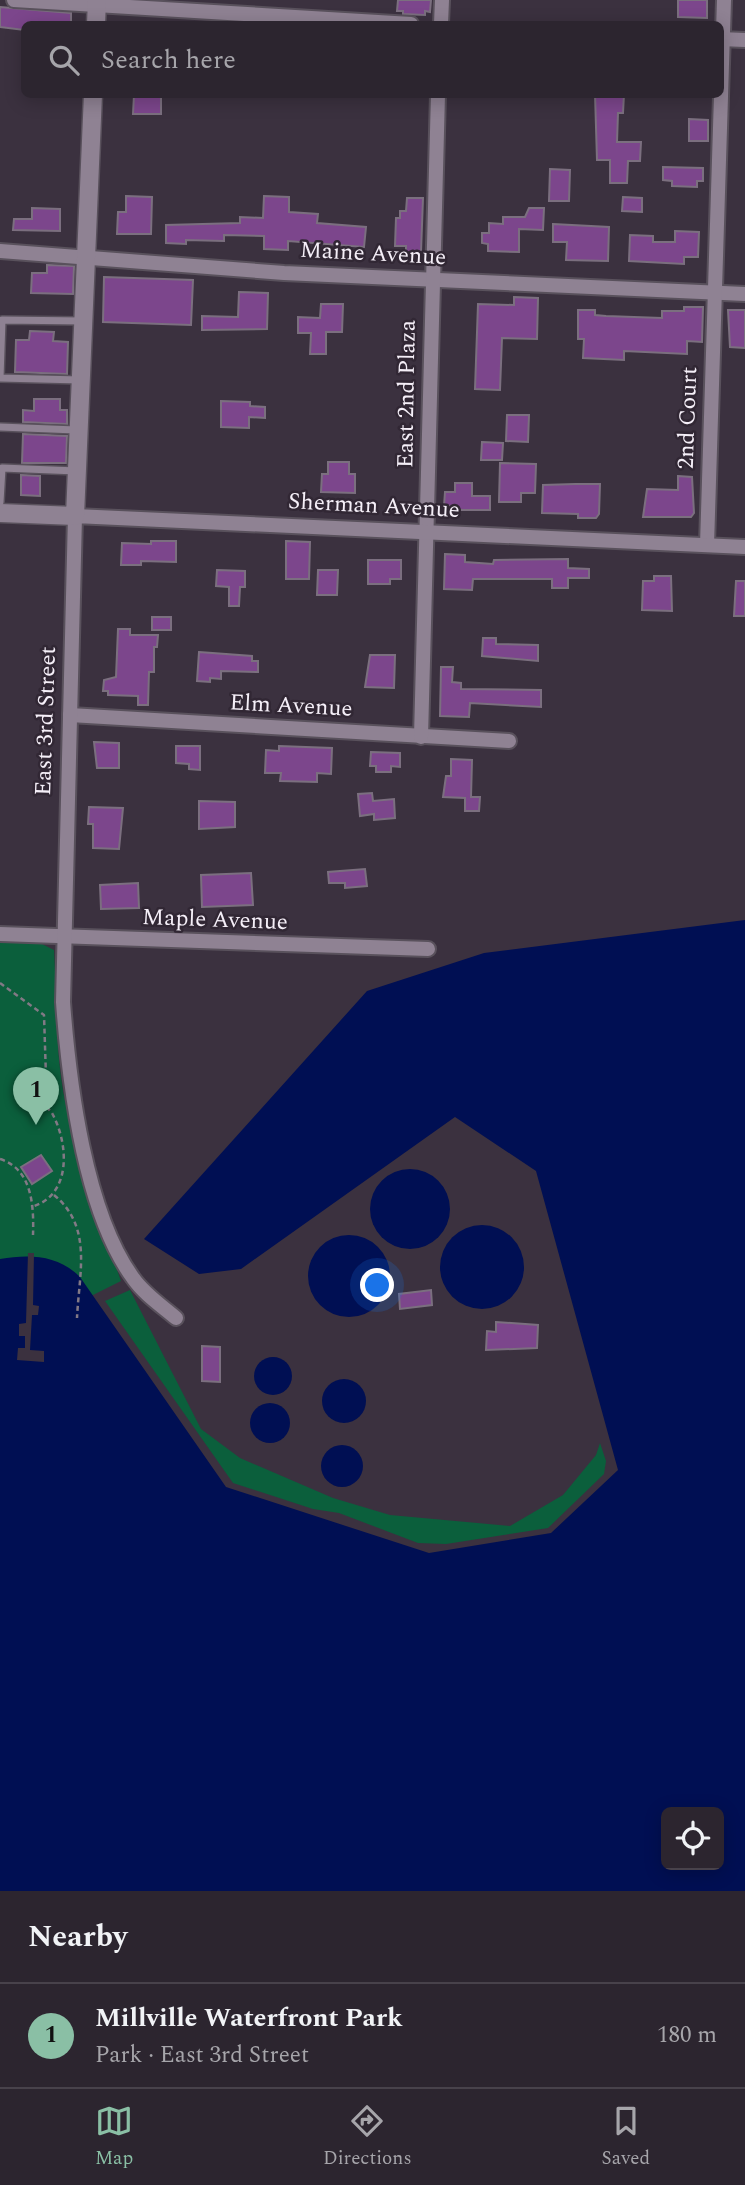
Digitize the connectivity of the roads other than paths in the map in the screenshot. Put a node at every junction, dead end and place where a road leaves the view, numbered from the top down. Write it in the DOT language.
graph roads {
  1 [pos="14,0"];
  2 [pos="442,0"];
  3 [pos="724,0"];
  4 [pos="97,3"];
  5 [pos="96,21"];
  6 [pos="366,21"];
  7 [pos="440,21"];
  8 [pos="722,21"];
  9 [pos="724,39"];
  10 [pos="745,40"];
  11 [pos="93,98"];
  12 [pos="438,98"];
  13 [pos="720,98"];
  14 [pos="0,251"];
  15 [pos="86,256"];
  16 [pos="432,279"];
  17 [pos="715,292"];
  18 [pos="745,294"];
  19 [pos="84,321"];
  20 [pos="81,380"];
  21 [pos="0,427"];
  22 [pos="79,430"];
  23 [pos="1,468"];
  24 [pos="78,471"];
  25 [pos="0,502"];
  26 [pos="0,513"];
  27 [pos="75,516"];
  28 [pos="428,534"];
  29 [pos="707,545"];
  30 [pos="745,547"];
  31 [pos="70,715"];
  32 [pos="421,737"];
  33 [pos="509,741"];
  34 [pos="0,934"];
  35 [pos="64,938"];
  36 [pos="428,949"];
  37 [pos="176,1318"];
  1 -- 4 [label="street"];
  2 -- 7 [label="street"];
  3 -- 8 [label="street, 2nd Court"];
  4 -- 5 [label="street"];
  4 -- 6 [label="street"];
  9 -- 10 [label="street"];
  11 -- 15 [label="street, East 3rd Street"];
  12 -- 16 [label="street, East 2nd Plaza"];
  13 -- 17 [label="street, 2nd Court"];
  14 -- 15 [label="street, Maine Avenue"];
  15 -- 16 [label="street, Maine Avenue"];
  15 -- 19 [label="street, East 3rd Street"];
  16 -- 17 [label="street, Maine Avenue"];
  16 -- 28 [label="street, East 2nd Plaza"];
  17 -- 18 [label="street, Maine Avenue"];
  17 -- 29 [label="street, 2nd Court"];
  19 -- 20 [label="street, East 3rd Street"];
  19 -- 20 [label="lane"];
  20 -- 22 [label="street, East 3rd Street"];
  21 -- 22 [label="lane"];
  22 -- 24 [label="street, East 3rd Street"];
  23 -- 24 [label="lane"];
  23 -- 25 [label="lane"];
  24 -- 27 [label="street, East 3rd Street"];
  26 -- 27 [label="street, Sherman Avenue"];
  27 -- 28 [label="street, Sherman Avenue"];
  27 -- 31 [label="street, East 3rd Street"];
  28 -- 29 [label="street, Sherman Avenue"];
  28 -- 32 [label="street, East 2nd Plaza"];
  29 -- 30 [label="street, Sherman Avenue"];
  31 -- 32 [label="street, Elm Avenue"];
  31 -- 35 [label="street, East 3rd Street"];
  32 -- 33 [label="street, Elm Avenue"];
  34 -- 35 [label="street, Maple Avenue"];
  35 -- 36 [label="street, Maple Avenue"];
  35 -- 37 [label="street, East 3rd Street"];
}
